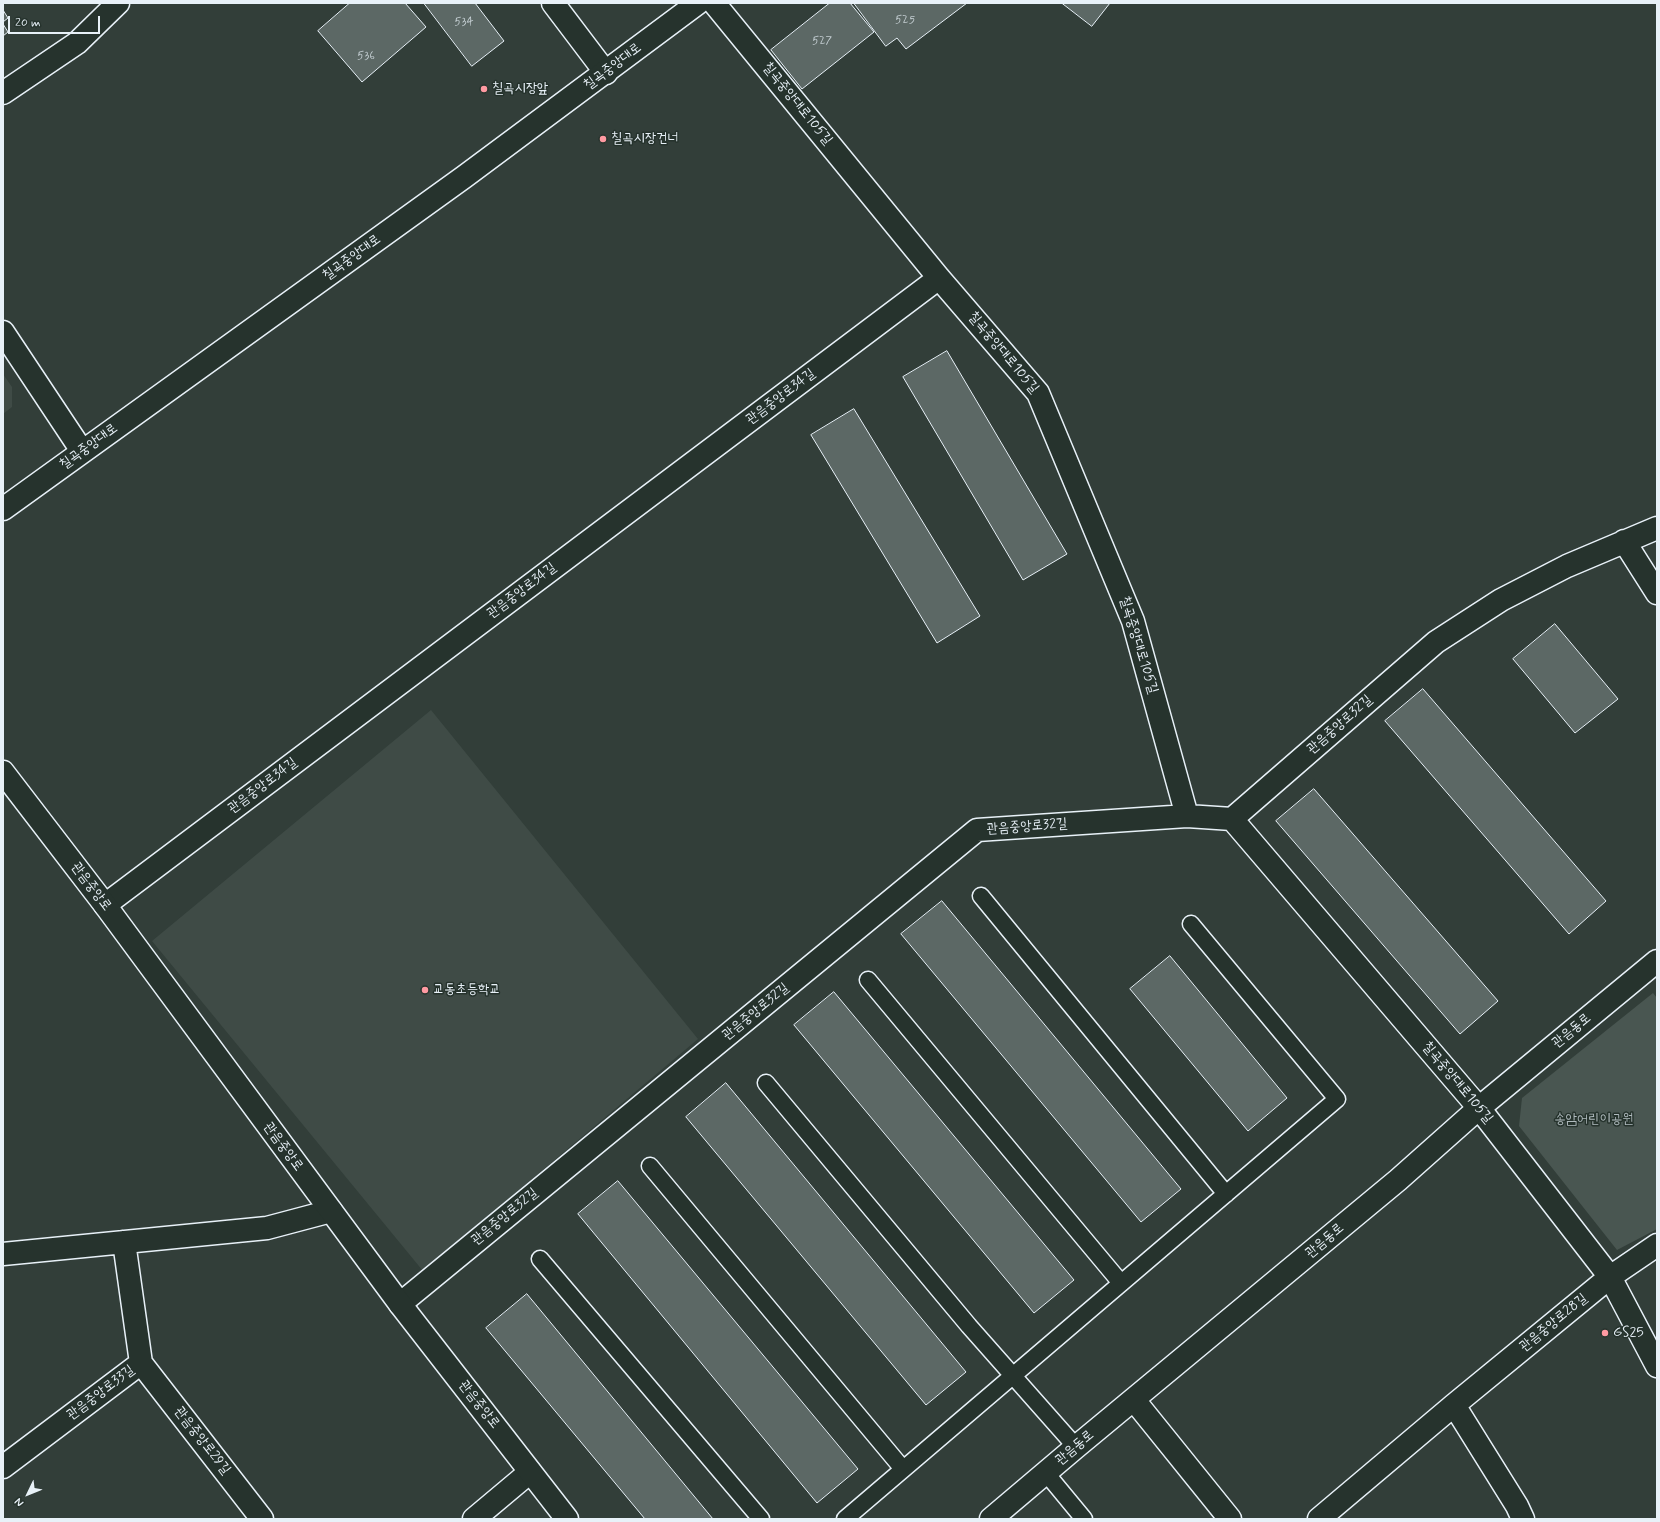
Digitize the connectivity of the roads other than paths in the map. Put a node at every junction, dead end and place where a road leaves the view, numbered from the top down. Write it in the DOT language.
graph roads {
  1 [pos="118,3"];
  2 [pos="553,3"];
  3 [pos="698,3"];
  4 [pos="714,3"];
  5 [pos="606,73"];
  6 [pos="3,93"];
  7 [pos="939,278"];
  8 [pos="3,332"];
  9 [pos="82,451"];
  10 [pos="3,509"];
  11 [pos="1657,528"];
  12 [pos="1624,541"];
  13 [pos="1657,594"];
  14 [pos="3,772"];
  15 [pos="1187,816"];
  16 [pos="1232,819"];
  17 [pos="981,896"];
  18 [pos="105,905"];
  19 [pos="1191,924"];
  20 [pos="1657,961"];
  21 [pos="868,980"];
  22 [pos="766,1083"];
  23 [pos="1479,1108"];
  24 [pos="650,1166"];
  25 [pos="1226,1194"];
  26 [pos="331,1211"];
  27 [pos="124,1242"];
  28 [pos="1657,1246"];
  29 [pos="3,1254"];
  30 [pos="540,1259"];
  31 [pos="1610,1277"];
  32 [pos="1122,1283"];
  33 [pos="400,1304"];
  34 [pos="141,1363"];
  35 [pos="1657,1366"];
  36 [pos="1013,1376"];
  37 [pos="1134,1400"];
  38 [pos="1454,1405"];
  39 [pos="1076,1447"];
  40 [pos="3,1467"];
  41 [pos="903,1469"];
  42 [pos="530,1472"];
  43 [pos="1046,1473"];
  44 [pos="262,1519"];
  45 [pos="474,1519"];
  46 [pos="567,1519"];
  47 [pos="761,1519"];
  48 [pos="845,1519"];
  49 [pos="992,1519"];
  50 [pos="1084,1519"];
  51 [pos="1230,1519"];
  52 [pos="1319,1519"];
  53 [pos="1523,1519"];
  1 -- 6 [label="street"];
  2 -- 5 [label="street"];
  3 -- 5 [label="street, 칠곡중앙대로"];
  4 -- 7 [label="street, 칠곡중앙대로105길"];
  5 -- 9 [label="street, 칠곡중앙대로"];
  7 -- 15 [label="street, 칠곡중앙대로105길"];
  7 -- 18 [label="street, 관음중앙로34길"];
  8 -- 9 [label="street"];
  9 -- 10 [label="street, 칠곡중앙대로"];
  11 -- 12 [label="street, 관음중앙로32길"];
  12 -- 13 [label="street"];
  12 -- 16 [label="street, 관음중앙로32길"];
  14 -- 18 [label="street, 관음중앙로"];
  15 -- 16 [label="street, 관음중앙로32길"];
  15 -- 33 [label="street, 관음중앙로32길"];
  16 -- 23 [label="street, 칠곡중앙대로105길"];
  17 -- 25 [label="lane"];
  18 -- 26 [label="street, 관음중앙로"];
  19 -- 25 [label="lane"];
  20 -- 23 [label="street, 관음동로"];
  21 -- 32 [label="lane"];
  22 -- 36 [label="lane"];
  23 -- 31 [label="street, 칠곡중앙대로105길"];
  23 -- 37 [label="street, 관음동로"];
  24 -- 41 [label="lane"];
  25 -- 32 [label="lane"];
  26 -- 27 [label="street"];
  26 -- 33 [label="street, 관음중앙로"];
  27 -- 29 [label="street"];
  27 -- 34 [label="street, 관음중앙로33길"];
  28 -- 31 [label="street, 관음중앙로28길"];
  30 -- 47 [label="lane"];
  31 -- 35 [label="street, 칠곡중앙대로105길"];
  31 -- 38 [label="street, 관음중앙로28길"];
  32 -- 36 [label="lane"];
  33 -- 42 [label="street, 관음중앙로"];
  34 -- 40 [label="street, 관음중앙로33길"];
  34 -- 44 [label="street, 관음중앙로29길"];
  36 -- 39 [label="lane"];
  36 -- 41 [label="lane"];
  37 -- 39 [label="street, 관음동로"];
  37 -- 51 [label="street"];
  38 -- 52 [label="street, 관음중앙로28길"];
  38 -- 53 [label="street"];
  39 -- 43 [label="street, 관음동로"];
  41 -- 48 [label="lane"];
  42 -- 45 [label="street"];
  42 -- 46 [label="street, 관음중앙로"];
  43 -- 49 [label="street, 관음동로"];
  43 -- 50 [label="lane"];
}
